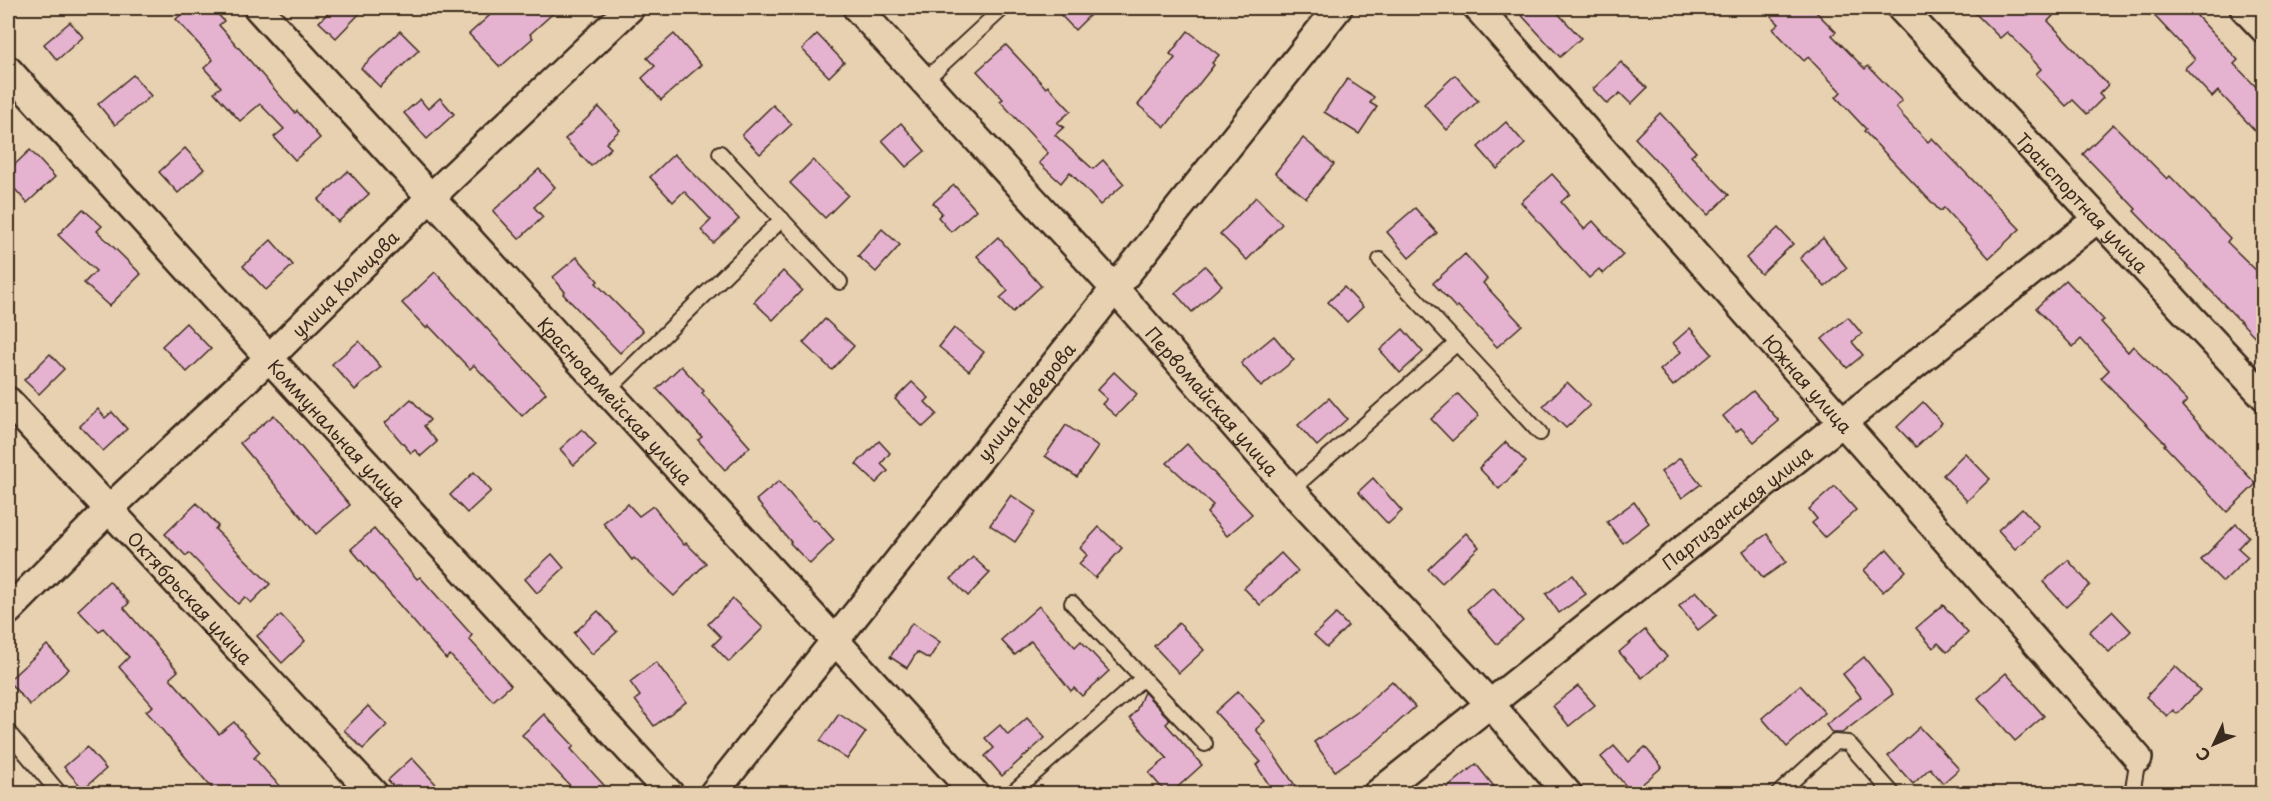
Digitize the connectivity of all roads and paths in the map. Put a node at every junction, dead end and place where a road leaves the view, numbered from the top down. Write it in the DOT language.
graph roads {
  1 [pos="258,8"];
  2 [pos="630,8"];
  3 [pos="857,8"];
  4 [pos="1003,8"];
  5 [pos="1338,8"];
  6 [pos="1478,8"];
  7 [pos="1901,8"];
  8 [pos="2244,8"];
  9 [pos="2264,29"];
  10 [pos="8,70"];
  11 [pos="924,81"];
  12 [pos="720,153"];
  13 [pos="432,196"];
  14 [pos="782,219"];
  15 [pos="2097,219"];
  16 [pos="1380,260"];
  17 [pos="840,282"];
  18 [pos="1115,290"];
  19 [pos="1457,343"];
  20 [pos="268,358"];
  21 [pos="608,390"];
  22 [pos="2264,396"];
  23 [pos="8,401"];
  24 [pos="1841,422"];
  25 [pos="1540,433"];
  26 [pos="1291,490"];
  27 [pos="109,509"];
  28 [pos="1072,603"];
  29 [pos="8,611"];
  30 [pos="835,640"];
  31 [pos="1143,678"];
  32 [pos="1490,704"];
  33 [pos="8,732"];
  34 [pos="1205,744"];
  35 [pos="2138,758"];
  36 [pos="60,794"];
  37 [pos="374,794"];
  38 [pos="670,794"];
  39 [pos="713,794"];
  40 [pos="975,794"];
  41 [pos="1011,794"];
  42 [pos="1377,794"];
  43 [pos="1568,794"];
  44 [pos="1778,794"];
  45 [pos="1893,794"];
  46 [pos="2132,794"];
  1 -- 13 [label="street, Красноармейская улица"];
  2 -- 13 [label="street, улица Кольцова"];
  3 -- 11 [label="street, Первомайская улица"];
  4 -- 11 [label="lane"];
  5 -- 18 [label="street, улица Неверова"];
  6 -- 24 [label="street, Южная улица"];
  7 -- 15 [label="street, Транспортная улица"];
  8 -- 9 [label="street"];
  10 -- 20 [label="street, Коммунальная улица"];
  11 -- 18 [label="street, Первомайская улица"];
  12 -- 14 [label="lane"];
  13 -- 20 [label="street, улица Кольцова"];
  13 -- 21 [label="street, Красноармейская улица"];
  14 -- 17 [label="lane"];
  14 -- 21 [label="lane"];
  15 -- 22 [label="street, Транспортная улица"];
  15 -- 24 [label="street, Партизанская улица"];
  16 -- 19 [label="lane"];
  18 -- 26 [label="street, Первомайская улица"];
  18 -- 30 [label="street, улица Неверова"];
  19 -- 25 [label="lane"];
  19 -- 26 [label="lane"];
  20 -- 27 [label="street, улица Кольцова"];
  20 -- 38 [label="street, Коммунальная улица"];
  21 -- 30 [label="street, Красноармейская улица"];
  23 -- 27 [label="street, Октябрьская улица"];
  24 -- 32 [label="street, Партизанская улица"];
  24 -- 35 [label="street, Южная улица"];
  26 -- 32 [label="street, Первомайская улица"];
  27 -- 29 [label="street, улица Кольцова"];
  27 -- 37 [label="street, Октябрьская улица"];
  28 -- 31 [label="lane"];
  30 -- 39 [label="street, улица Неверова"];
  30 -- 40 [label="street, Красноармейская улица"];
  31 -- 34 [label="lane"];
  31 -- 41 [label="lane"];
  32 -- 42 [label="street, Партизанская улица"];
  32 -- 43 [label="street, Первомайская улица"];
  33 -- 36 [label="lane"];
  35 -- 46 [label="lane"];
  44 -- 45 [label="lane"];
}
